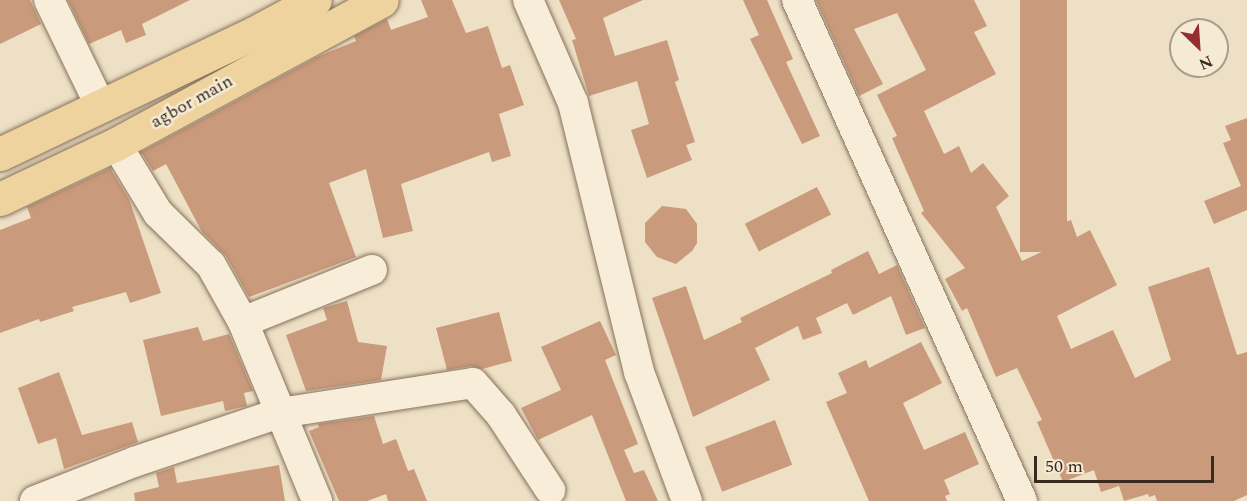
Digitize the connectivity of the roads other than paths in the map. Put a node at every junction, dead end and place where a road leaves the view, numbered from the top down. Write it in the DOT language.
graph roads {
  1 [pos="49,0"];
  2 [pos="315,0"];
  3 [pos="382,0"];
  4 [pos="528,0"];
  5 [pos="797,0"];
  6 [pos="260,47"];
  7 [pos="100,105"];
  8 [pos="116,144"];
  9 [pos="0,154"];
  10 [pos="0,199"];
  11 [pos="372,270"];
  12 [pos="243,322"];
  13 [pos="280,413"];
  14 [pos="550,490"];
  15 [pos="35,501"];
  16 [pos="317,501"];
  17 [pos="687,501"];
  18 [pos="1022,501"];
  1 -- 7 [label="street"];
  2 -- 6 [label="main road, agbor main"];
  3 -- 6 [label="main road, agbor main"];
  4 -- 17 [label="street"];
  5 -- 18 [label="street"];
  6 -- 7 [label="main road, agbor main"];
  6 -- 8 [label="main road, agbor main"];
  7 -- 9 [label="main road, agbor main"];
  8 -- 10 [label="main road, agbor main"];
  8 -- 12 [label="street"];
  11 -- 12 [label="street"];
  12 -- 13 [label="street"];
  13 -- 14 [label="street"];
  13 -- 15 [label="street"];
  13 -- 16 [label="street"];
}
